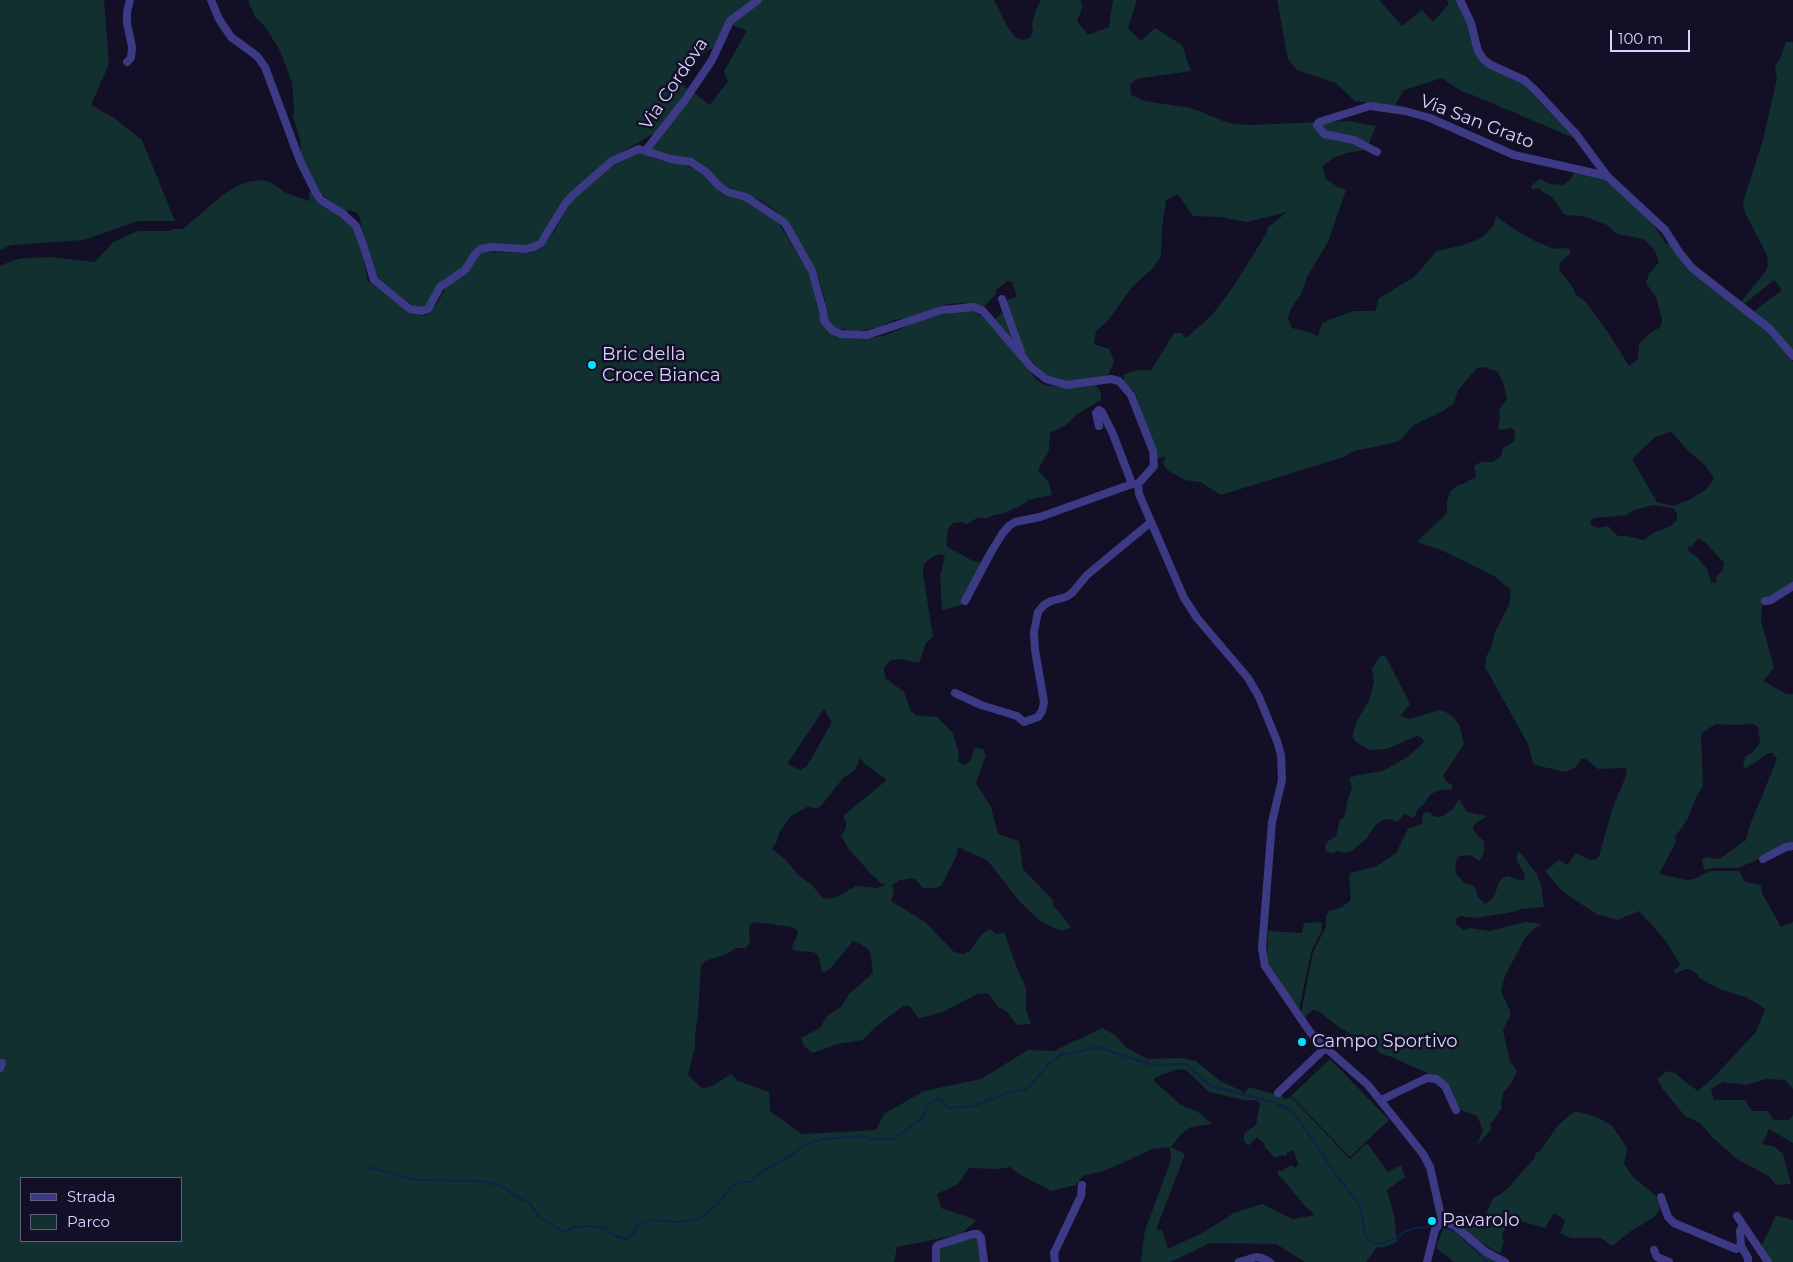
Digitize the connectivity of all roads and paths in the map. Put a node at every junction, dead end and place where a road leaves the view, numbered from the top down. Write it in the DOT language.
graph roads {
  1 [pos="130,0"];
  2 [pos="211,0"];
  3 [pos="758,0"];
  4 [pos="1460,0"];
  5 [pos="127,62"];
  6 [pos="646,150"];
  7 [pos="1377,152"];
  8 [pos="1607,176"];
  9 [pos="1002,299"];
  10 [pos="1022,356"];
  11 [pos="1793,356"];
  12 [pos="1099,426"];
  13 [pos="1135,484"];
  14 [pos="1151,522"];
  15 [pos="1793,586"];
  16 [pos="965,601"];
  17 [pos="1765,602"];
  18 [pos="955,693"];
  19 [pos="1793,846"];
  20 [pos="1763,859"];
  21 [pos="1322,1050"];
  22 [pos="1278,1093"];
  23 [pos="1380,1100"];
  24 [pos="1456,1110"];
  25 [pos="1082,1185"];
  26 [pos="1660,1197"];
  27 [pos="1737,1216"];
  28 [pos="1442,1220"];
  29 [pos="1743,1225"];
  30 [pos="1741,1246"];
  31 [pos="1654,1250"];
  32 [pos="936,1262"];
  33 [pos="984,1262"];
  34 [pos="1055,1262"];
  35 [pos="1239,1262"];
  36 [pos="1270,1262"];
  37 [pos="1427,1262"];
  38 [pos="1505,1262"];
  39 [pos="1668,1262"];
  40 [pos="1748,1262"];
  41 [pos="1768,1262"];
  1 -- 5 [label="street"];
  2 -- 6 [label="street"];
  3 -- 6 [label="street, Via Cordova"];
  4 -- 8 [label="street"];
  6 -- 10 [label="street, Via Cordova"];
  7 -- 8 [label="street, Via San Grato"];
  8 -- 11 [label="street"];
  9 -- 10 [label="street"];
  10 -- 13 [label="street"];
  12 -- 13 [label="street"];
  13 -- 14 [label="street"];
  13 -- 16 [label="street"];
  14 -- 18 [label="street"];
  14 -- 21 [label="street"];
  15 -- 17 [label="street"];
  19 -- 20 [label="street"];
  21 -- 22 [label="street"];
  21 -- 23 [label="street"];
  23 -- 24 [label="street"];
  23 -- 28 [label="street"];
  25 -- 34 [label="street"];
  26 -- 30 [label="street"];
  27 -- 29 [label="street"];
  28 -- 37 [label="street"];
  28 -- 38 [label="street"];
  29 -- 30 [label="street"];
  29 -- 41 [label="street"];
  30 -- 40 [label="street"];
  31 -- 39 [label="street"];
  32 -- 33 [label="street"];
  35 -- 36 [label="street"];
}
